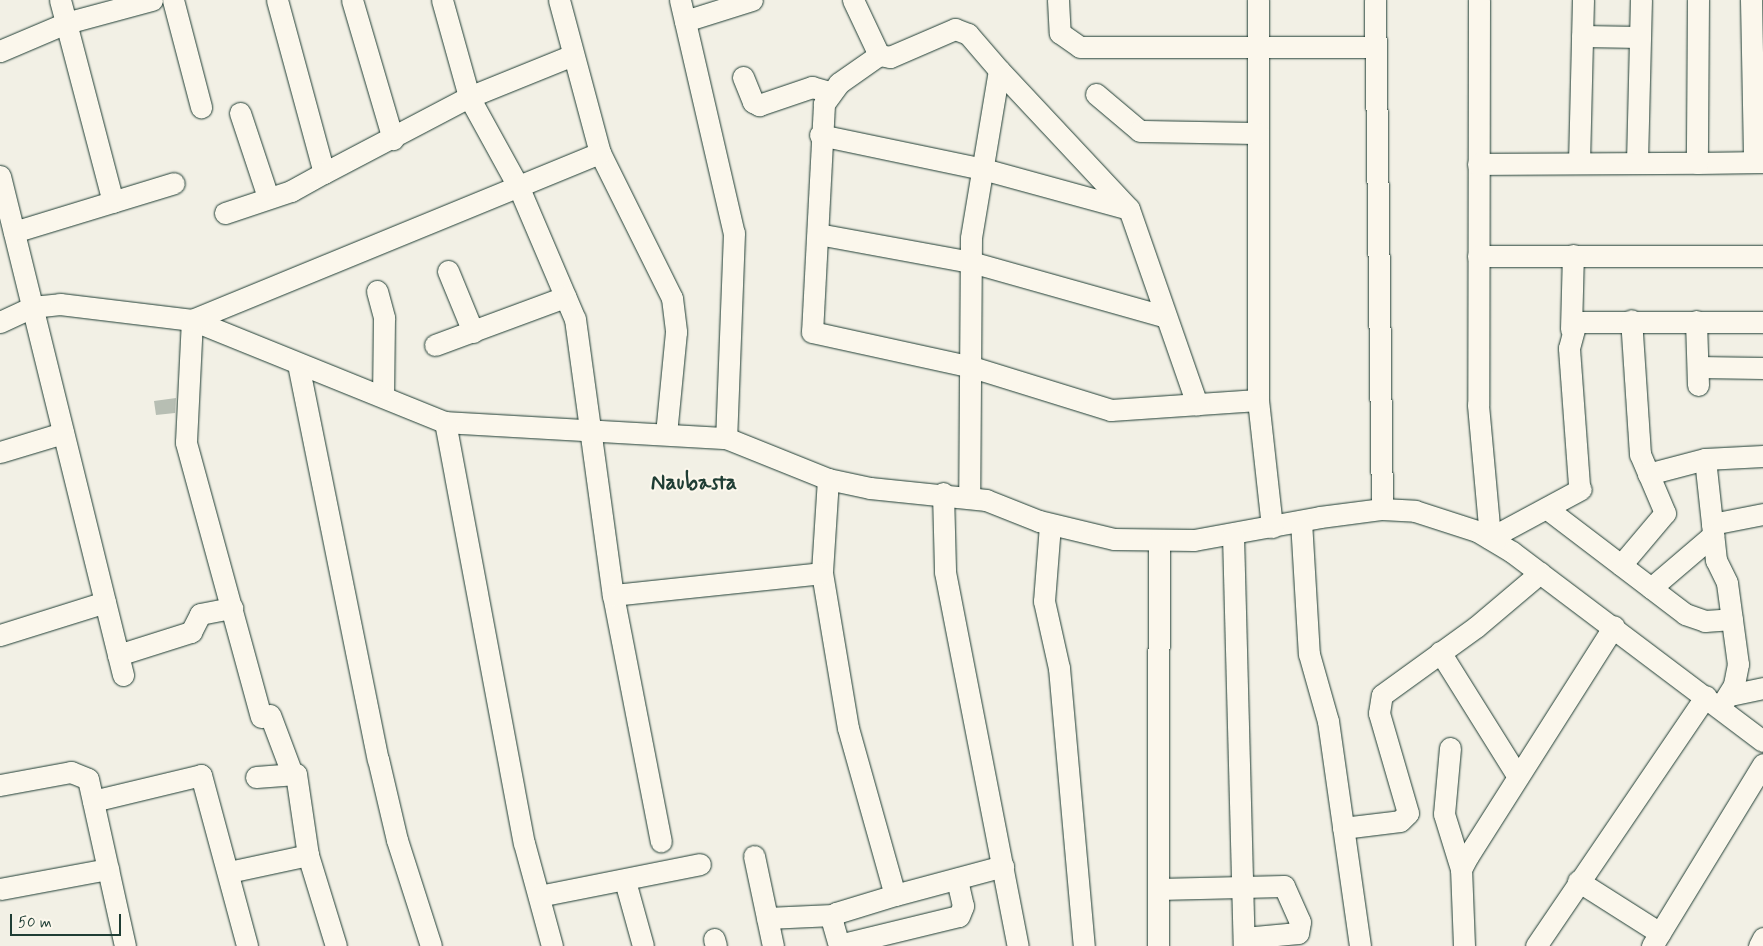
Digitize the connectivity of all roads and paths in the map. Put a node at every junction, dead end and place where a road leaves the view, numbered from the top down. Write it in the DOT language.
graph roads {
  1 [pos="60,0"];
  2 [pos="152,0"];
  3 [pos="173,0"];
  4 [pos="277,0"];
  5 [pos="352,0"];
  6 [pos="442,0"];
  7 [pos="559,0"];
  8 [pos="680,0"];
  9 [pos="752,0"];
  10 [pos="853,0"];
  11 [pos="1058,0"];
  12 [pos="1258,0"];
  13 [pos="1374,0"];
  14 [pos="1479,0"];
  15 [pos="1583,0"];
  16 [pos="1641,0"];
  17 [pos="1698,0"];
  18 [pos="1751,0"];
  19 [pos="685,21"];
  20 [pos="66,23"];
  21 [pos="1582,36"];
  22 [pos="1640,37"];
  23 [pos="1258,46"];
  24 [pos="1374,47"];
  25 [pos="0,51"];
  26 [pos="573,55"];
  27 [pos="879,56"];
  28 [pos="999,70"];
  29 [pos="743,77"];
  30 [pos="830,92"];
  31 [pos="1096,94"];
  32 [pos="469,97"];
  33 [pos="201,107"];
  34 [pos="240,113"];
  35 [pos="1258,133"];
  36 [pos="820,134"];
  37 [pos="393,139"];
  38 [pos="600,153"];
  39 [pos="1638,162"];
  40 [pos="1759,162"];
  41 [pos="1580,163"];
  42 [pos="1697,163"];
  43 [pos="1478,164"];
  44 [pos="983,169"];
  45 [pos="324,173"];
  46 [pos="0,176"];
  47 [pos="174,183"];
  48 [pos="519,188"];
  49 [pos="268,197"];
  50 [pos="113,202"];
  51 [pos="1129,209"];
  52 [pos="225,213"];
  53 [pos="14,232"];
  54 [pos="818,234"];
  55 [pos="1572,255"];
  56 [pos="1478,256"];
  57 [pos="1763,256"];
  58 [pos="971,262"];
  59 [pos="448,270"];
  60 [pos="377,291"];
  61 [pos="565,297"];
  62 [pos="32,307"];
  63 [pos="1163,316"];
  64 [pos="192,320"];
  65 [pos="1631,320"];
  66 [pos="1696,321"];
  67 [pos="0,322"];
  68 [pos="1763,322"];
  69 [pos="1571,329"];
  70 [pos="473,332"];
  71 [pos="435,345"];
  72 [pos="298,364"];
  73 [pos="972,366"];
  74 [pos="1763,368"];
  75 [pos="384,395"];
  76 [pos="1258,400"];
  77 [pos="1197,404"];
  78 [pos="445,422"];
  79 [pos="590,428"];
  80 [pos="63,434"];
  81 [pos="666,434"];
  82 [pos="726,438"];
  83 [pos="0,452"];
  84 [pos="1763,456"];
  85 [pos="1705,459"];
  86 [pos="1648,474"];
  87 [pos="828,479"];
  88 [pos="943,493"];
  89 [pos="968,497"];
  90 [pos="1382,509"];
  91 [pos="1550,511"];
  92 [pos="1763,514"];
  93 [pos="1301,521"];
  94 [pos="1050,525"];
  95 [pos="1272,527"];
  96 [pos="1713,529"];
  97 [pos="1233,535"];
  98 [pos="1490,538"];
  99 [pos="1159,542"];
  100 [pos="1621,565"];
  101 [pos="822,572"];
  102 [pos="1540,573"];
  103 [pos="1651,588"];
  104 [pos="613,595"];
  105 [pos="105,602"];
  106 [pos="232,608"];
  107 [pos="1732,619"];
  108 [pos="1614,626"];
  109 [pos="0,635"];
  110 [pos="1440,652"];
  111 [pos="1763,688"];
  112 [pos="1719,699"];
  113 [pos="1763,741"];
  114 [pos="1450,748"];
  115 [pos="1763,764"];
  116 [pos="291,771"];
  117 [pos="256,777"];
  118 [pos="1518,777"];
  119 [pos="0,785"];
  120 [pos="93,801"];
  121 [pos="1343,828"];
  122 [pos="661,841"];
  123 [pos="308,855"];
  124 [pos="754,856"];
  125 [pos="700,864"];
  126 [pos="1002,866"];
  127 [pos="108,869"];
  128 [pos="1462,869"];
  129 [pos="229,872"];
  130 [pos="957,878"];
  131 [pos="625,880"];
  132 [pos="1578,881"];
  133 [pos="0,889"];
  134 [pos="1158,889"];
  135 [pos="1243,889"];
  136 [pos="895,895"];
  137 [pos="539,896"];
  138 [pos="833,915"];
  139 [pos="767,918"];
  140 [pos="1763,938"];
  141 [pos="1656,939"];
  142 [pos="1244,942"];
  143 [pos="125,946"];
  144 [pos="248,946"];
  145 [pos="336,946"];
  146 [pos="431,946"];
  147 [pos="552,946"];
  148 [pos="644,946"];
  149 [pos="773,946"];
  150 [pos="839,946"];
  151 [pos="1018,946"];
  152 [pos="1084,946"];
  153 [pos="1158,946"];
  154 [pos="1360,946"];
  155 [pos="1464,946"];
  156 [pos="1536,946"];
  157 [pos="1759,946"];
  1 -- 20 [label="street"];
  2 -- 20 [label="street"];
  3 -- 33 [label="street"];
  4 -- 45 [label="street"];
  5 -- 37 [label="street"];
  6 -- 32 [label="street"];
  7 -- 26 [label="street"];
  8 -- 19 [label="street"];
  9 -- 19 [label="street"];
  10 -- 27 [label="street"];
  11 -- 23 [label="street"];
  12 -- 23 [label="street"];
  13 -- 24 [label="street"];
  14 -- 43 [label="street"];
  15 -- 21 [label="street"];
  16 -- 22 [label="street"];
  17 -- 42 [label="street"];
  18 -- 40 [label="street"];
  19 -- 82 [label="street"];
  20 -- 25 [label="street"];
  20 -- 50 [label="street"];
  21 -- 22 [label="street"];
  21 -- 41 [label="street"];
  22 -- 39 [label="street"];
  23 -- 24 [label="street"];
  23 -- 35 [label="street"];
  24 -- 90 [label="street"];
  26 -- 32 [label="street"];
  26 -- 38 [label="street"];
  27 -- 28 [label="street"];
  27 -- 30 [label="street"];
  28 -- 44 [label="street"];
  28 -- 51 [label="street"];
  29 -- 30 [label="street"];
  30 -- 36 [label="street"];
  31 -- 35 [label="street"];
  32 -- 37 [label="street"];
  32 -- 48 [label="street"];
  34 -- 49 [label="street"];
  35 -- 76 [label="street"];
  36 -- 44 [label="street"];
  36 -- 54 [label="street"];
  37 -- 45 [label="street"];
  38 -- 48 [label="street"];
  38 -- 81 [label="street"];
  39 -- 41 [label="street"];
  39 -- 42 [label="street"];
  40 -- 42 [label="street"];
  41 -- 43 [label="street"];
  43 -- 56 [label="street"];
  44 -- 51 [label="street"];
  44 -- 58 [label="street"];
  45 -- 49 [label="street"];
  46 -- 53 [label="street"];
  47 -- 50 [label="street"];
  48 -- 61 [label="street"];
  48 -- 64 [label="street"];
  49 -- 52 [label="street"];
  50 -- 53 [label="street"];
  51 -- 63 [label="street"];
  53 -- 62 [label="street"];
  54 -- 58 [label="street"];
  54 -- 73 [label="street"];
  55 -- 56 [label="street"];
  55 -- 57 [label="street"];
  55 -- 69 [label="street"];
  56 -- 98 [label="street"];
  58 -- 63 [label="street"];
  58 -- 73 [label="street"];
  59 -- 70 [label="street"];
  60 -- 75 [label="street"];
  61 -- 70 [label="street"];
  61 -- 79 [label="street"];
  62 -- 64 [label="street"];
  62 -- 67 [label="street"];
  62 -- 80 [label="street"];
  63 -- 77 [label="street"];
  64 -- 72 [label="street"];
  64 -- 106 [label="street"];
  65 -- 66 [label="street"];
  65 -- 69 [label="street"];
  65 -- 86 [label="street"];
  66 -- 68 [label="street"];
  66 -- 74 [label="street"];
  69 -- 98 [label="street"];
  70 -- 71 [label="street"];
  72 -- 75 [label="street"];
  72 -- 146 [label="street"];
  73 -- 77 [label="street"];
  73 -- 89 [label="street"];
  75 -- 78 [label="street"];
  76 -- 77 [label="street"];
  76 -- 95 [label="street"];
  78 -- 79 [label="street"];
  78 -- 137 [label="street"];
  79 -- 81 [label="street"];
  79 -- 104 [label="street"];
  80 -- 83 [label="street"];
  80 -- 105 [label="street"];
  81 -- 82 [label="street"];
  82 -- 87 [label="street"];
  84 -- 85 [label="street"];
  85 -- 86 [label="street"];
  85 -- 96 [label="street"];
  86 -- 100 [label="street"];
  87 -- 88 [label="street"];
  87 -- 101 [label="street"];
  88 -- 89 [label="street"];
  88 -- 126 [label="street"];
  89 -- 94 [label="street"];
  90 -- 93 [label="street"];
  90 -- 98 [label="street"];
  91 -- 100 [label="street"];
  92 -- 96 [label="street"];
  93 -- 95 [label="street"];
  93 -- 121 [label="street"];
  94 -- 99 [label="street"];
  94 -- 152 [label="street"];
  95 -- 97 [label="street"];
  96 -- 103 [label="street"];
  96 -- 107 [label="street"];
  97 -- 99 [label="street"];
  97 -- 135 [label="street"];
  98 -- 102 [label="street"];
  99 -- 134 [label="street"];
  100 -- 103 [label="street"];
  101 -- 104 [label="street"];
  101 -- 136 [label="street"];
  102 -- 108 [label="street"];
  102 -- 110 [label="street"];
  103 -- 107 [label="street"];
  104 -- 122 [label="street"];
  105 -- 106 [label="street"];
  105 -- 109 [label="street"];
  106 -- 116 [label="street"];
  107 -- 112 [label="street"];
  108 -- 112 [label="street"];
  108 -- 118 [label="street"];
  110 -- 118 [label="street"];
  110 -- 121 [label="street"];
  111 -- 112 [label="street"];
  112 -- 113 [label="street"];
  112 -- 132 [label="street"];
  114 -- 128 [label="street"];
  115 -- 141 [label="street"];
  116 -- 117 [label="street"];
  116 -- 123 [label="street"];
  118 -- 128 [label="street"];
  119 -- 120 [label="street"];
  120 -- 127 [label="street"];
  120 -- 129 [label="street"];
  121 -- 154 [label="street"];
  123 -- 129 [label="street"];
  123 -- 145 [label="street"];
  124 -- 139 [label="street"];
  125 -- 131 [label="street"];
  126 -- 130 [label="street"];
  126 -- 151 [label="street"];
  127 -- 133 [label="street"];
  127 -- 143 [label="street"];
  128 -- 155 [label="street"];
  129 -- 144 [label="street"];
  130 -- 136 [label="street"];
  130 -- 150 [label="street"];
  131 -- 137 [label="street"];
  131 -- 148 [label="street"];
  132 -- 141 [label="street"];
  132 -- 156 [label="street"];
  134 -- 135 [label="street"];
  134 -- 153 [label="street"];
  135 -- 142 [label="street"];
  135 -- 142 [label="street"];
  136 -- 138 [label="street"];
  137 -- 147 [label="street"];
  138 -- 139 [label="street"];
  138 -- 150 [label="street"];
  139 -- 149 [label="street"];
  140 -- 157 [label="street"];
}
